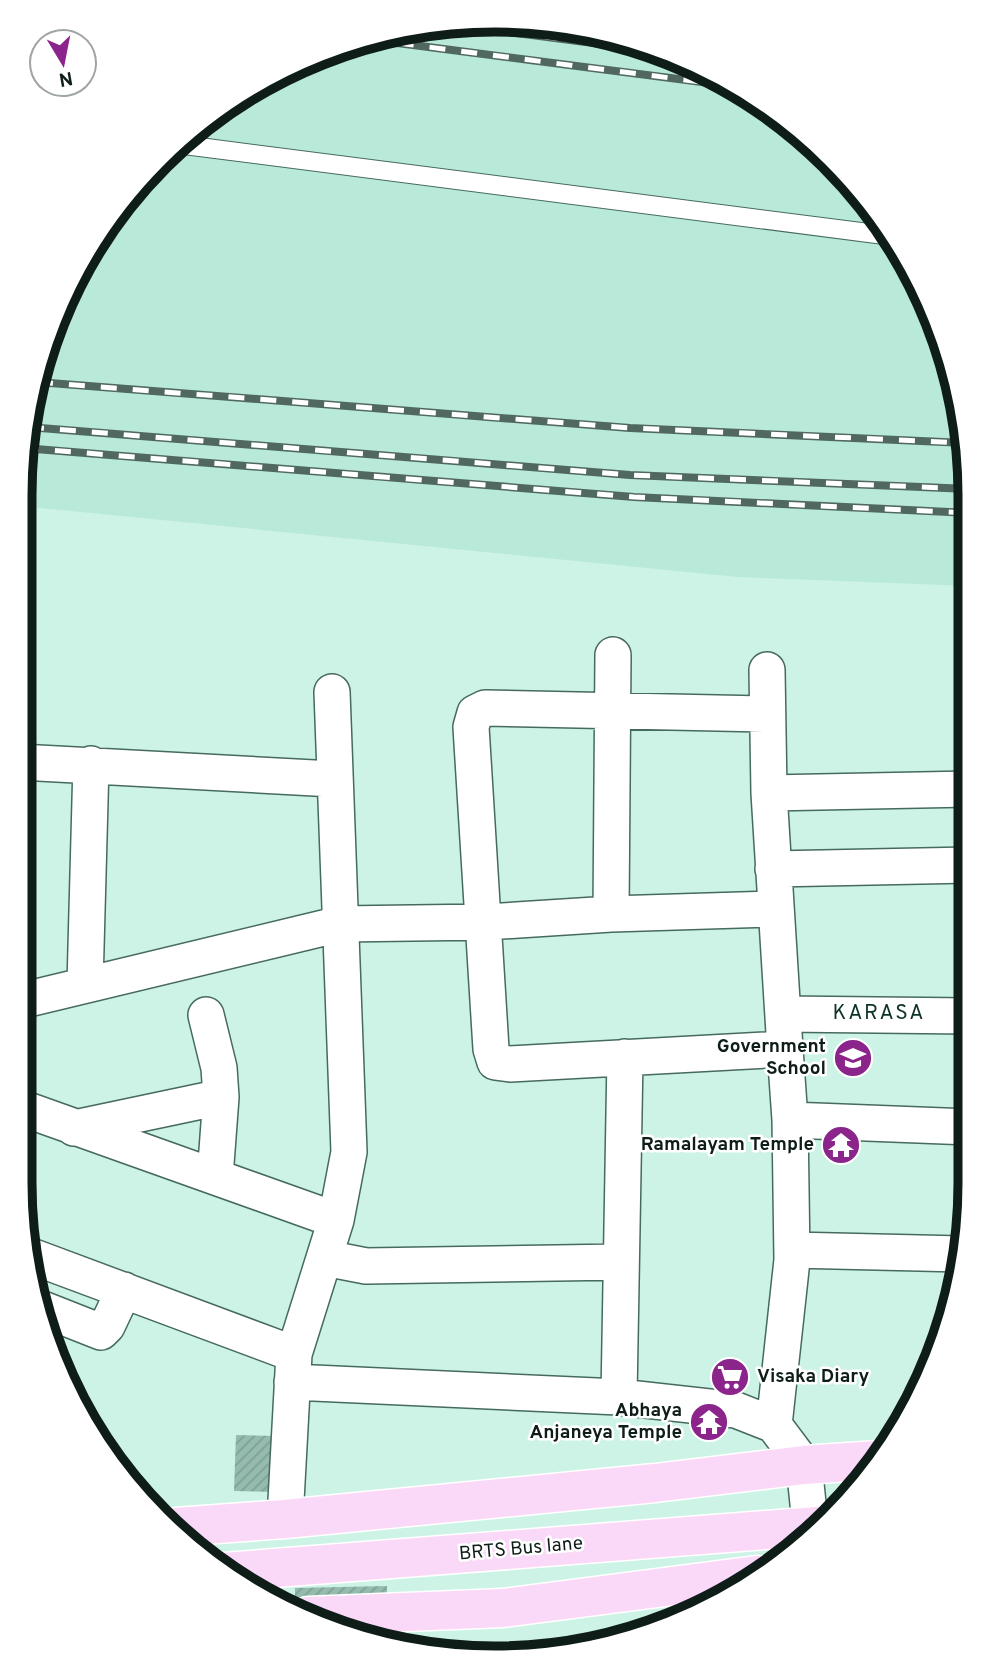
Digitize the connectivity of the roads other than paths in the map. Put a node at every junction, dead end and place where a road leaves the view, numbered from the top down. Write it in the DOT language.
graph roads {
  1 [pos="189,147"];
  2 [pos="878,234"];
  3 [pos="613,655"];
  4 [pos="767,670"];
  5 [pos="332,692"];
  6 [pos="611,710"];
  7 [pos="766,714"];
  8 [pos="32,762"];
  9 [pos="91,764"];
  10 [pos="333,779"];
  11 [pos="958,789"];
  12 [pos="769,793"];
  13 [pos="958,865"];
  14 [pos="773,869"];
  15 [pos="776,909"];
  16 [pos="611,914"];
  17 [pos="485,922"];
  18 [pos="340,924"];
  19 [pos="85,984"];
  20 [pos="32,998"];
  21 [pos="783,1014"];
  22 [pos="206,1015"];
  23 [pos="958,1016"];
  24 [pos="785,1049"];
  25 [pos="625,1057"];
  26 [pos="221,1097"];
  27 [pos="32,1112"];
  28 [pos="790,1120"];
  29 [pos="958,1127"];
  30 [pos="72,1128"];
  31 [pos="215,1177"];
  32 [pos="336,1220"];
  33 [pos="792,1251"];
  34 [pos="953,1254"];
  35 [pos="325,1258"];
  36 [pos="38,1260"];
  37 [pos="620,1262"];
  38 [pos="116,1307"];
  39 [pos="50,1312"];
  40 [pos="292,1384"];
  41 [pos="620,1397"];
  42 [pos="774,1425"];
  43 [pos="866,1461"];
  44 [pos="804,1465"];
  45 [pos="285,1519"];
  46 [pos="812,1521"];
  47 [pos="184,1526"];
  48 [pos="804,1529"];
  49 [pos="241,1571"];
  50 [pos="738,1578"];
  51 [pos="329,1615"];
  1 -- 2 [label="lane"];
  3 -- 6 [label="street"];
  4 -- 7 [label="street"];
  5 -- 10 [label="street"];
  6 -- 7 [label="street"];
  6 -- 16 [label="street"];
  6 -- 17 [label="street"];
  7 -- 12 [label="street"];
  8 -- 9 [label="street"];
  9 -- 10 [label="street"];
  9 -- 19 [label="street"];
  10 -- 18 [label="street"];
  11 -- 12 [label="street"];
  12 -- 14 [label="street"];
  13 -- 14 [label="street"];
  14 -- 15 [label="street"];
  15 -- 16 [label="street"];
  15 -- 21 [label="street"];
  16 -- 17 [label="street"];
  17 -- 18 [label="street"];
  17 -- 25 [label="street"];
  18 -- 19 [label="street"];
  18 -- 32 [label="street"];
  19 -- 20 [label="street"];
  21 -- 23 [label="street"];
  21 -- 24 [label="street"];
  22 -- 26 [label="street"];
  24 -- 25 [label="street"];
  24 -- 28 [label="street"];
  25 -- 37 [label="street"];
  26 -- 30 [label="street"];
  26 -- 31 [label="street"];
  27 -- 30 [label="street"];
  28 -- 29 [label="street"];
  28 -- 33 [label="street"];
  30 -- 31 [label="street"];
  31 -- 32 [label="street"];
  32 -- 35 [label="street"];
  33 -- 34 [label="street"];
  33 -- 42 [label="street"];
  35 -- 37 [label="street"];
  35 -- 40 [label="street"];
  36 -- 38 [label="street"];
  37 -- 41 [label="street"];
  38 -- 39 [label="street"];
  38 -- 40 [label="street"];
  40 -- 41 [label="street"];
  40 -- 45 [label="street"];
  41 -- 42 [label="street"];
  42 -- 44 [label="street"];
  43 -- 44 [label="main road"];
  44 -- 45 [label="main road"];
  44 -- 46 [label="street"];
  45 -- 47 [label="main road"];
  48 -- 49 [label="main road, BRTS Bus lane"];
  50 -- 51 [label="main road"];
}
